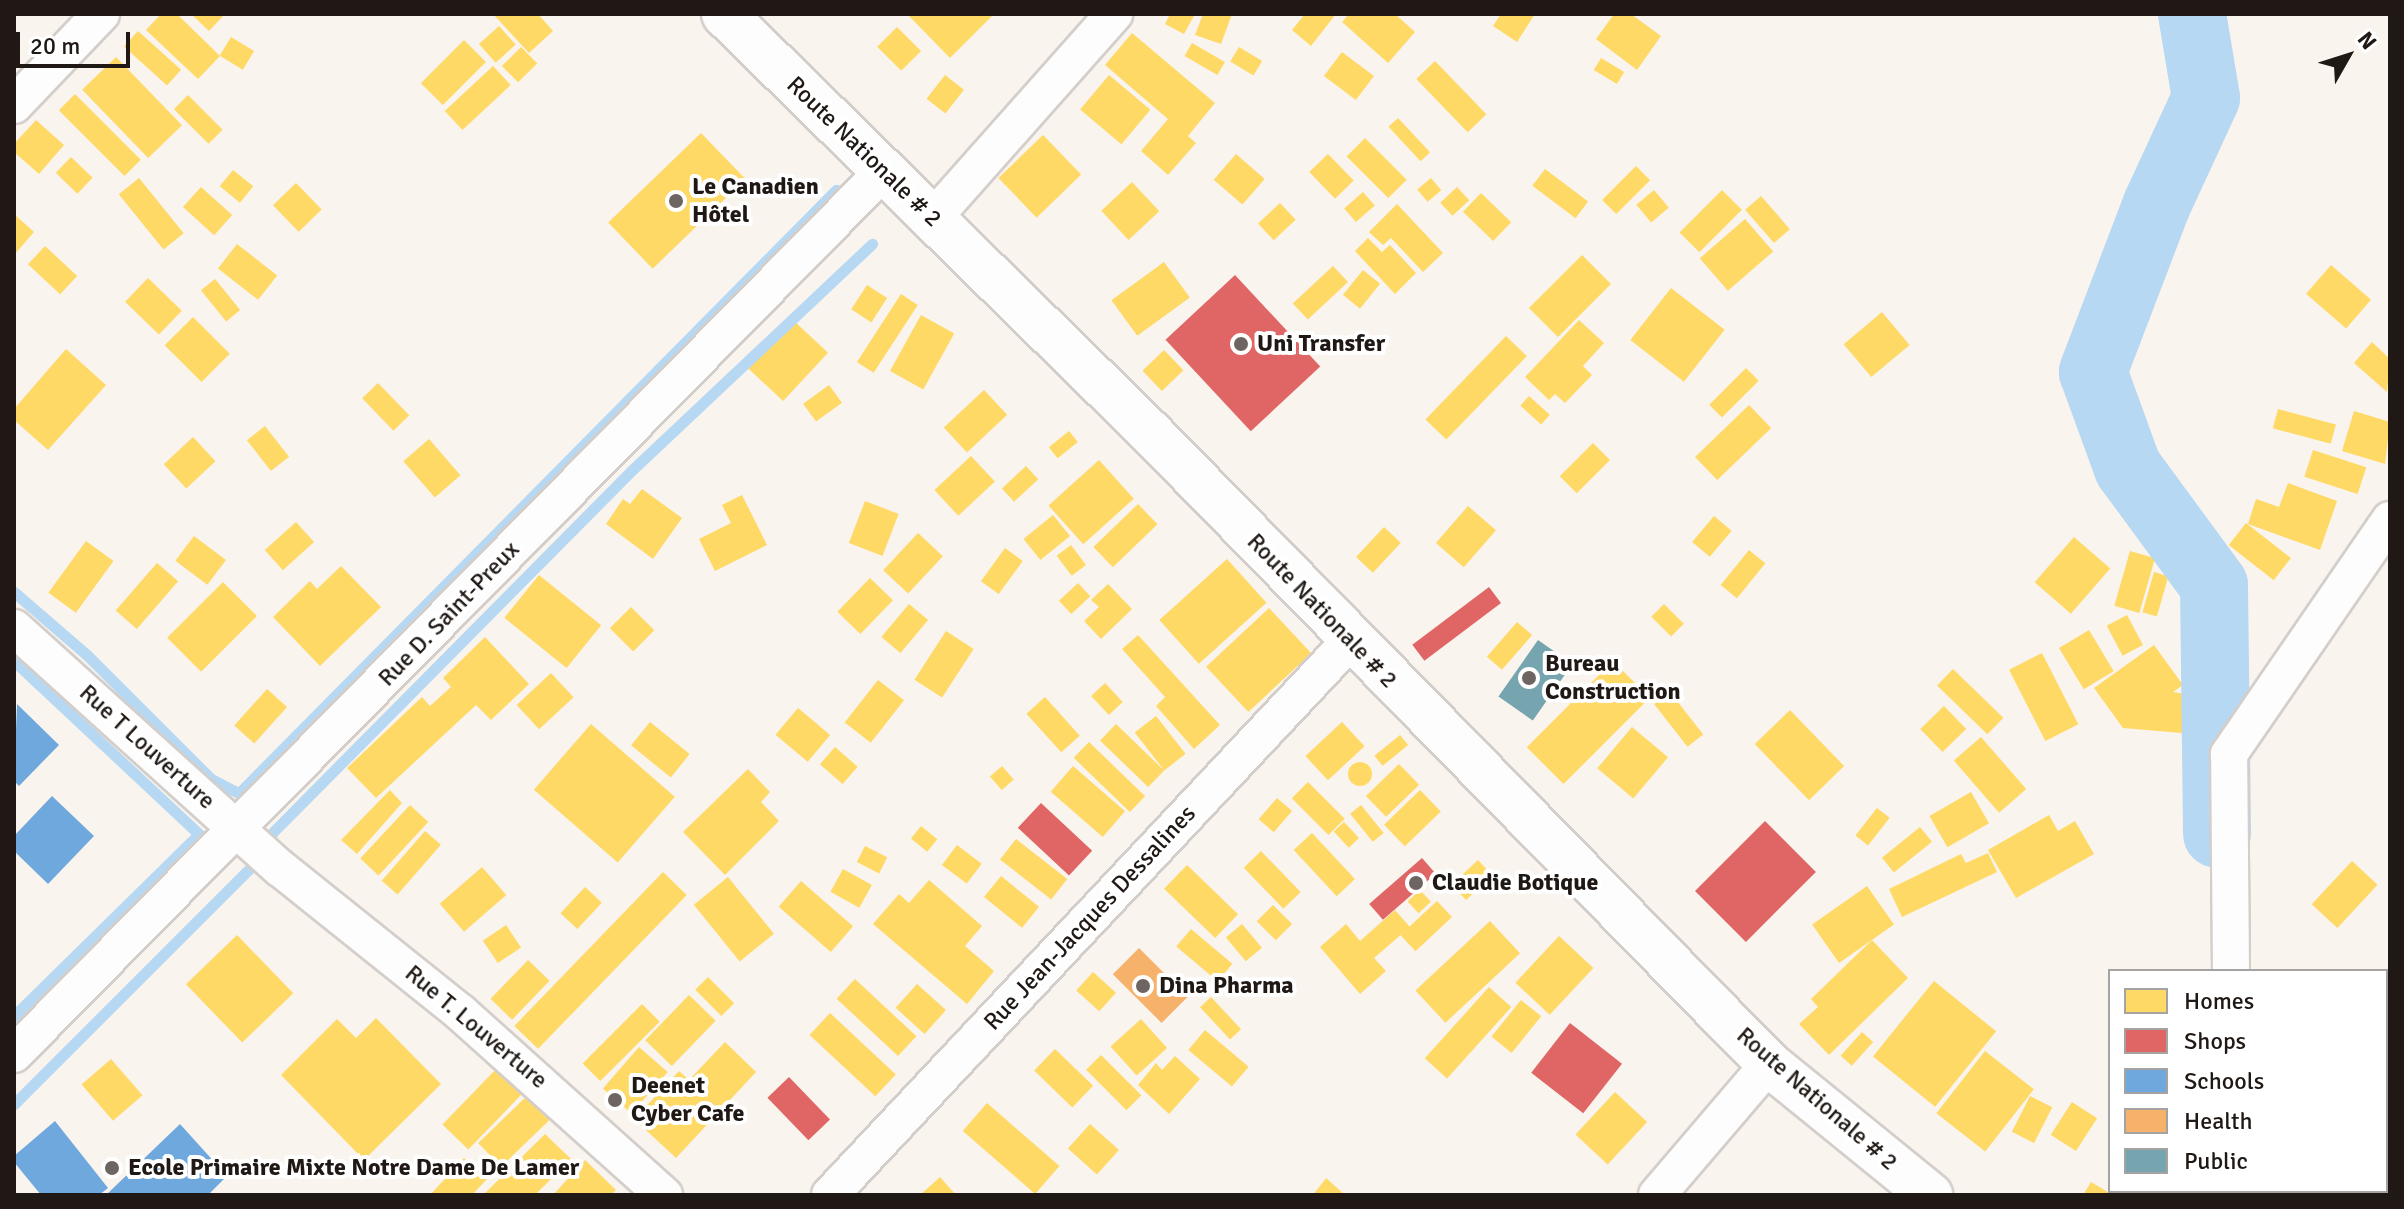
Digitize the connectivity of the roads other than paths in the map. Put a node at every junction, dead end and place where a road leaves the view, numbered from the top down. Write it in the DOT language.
graph roads {
  1 [pos="101,14"];
  2 [pos="724,14"];
  3 [pos="1114,14"];
  4 [pos="14,105"];
  5 [pos="883,172"];
  6 [pos="933,218"];
  7 [pos="2390,520"];
  8 [pos="14,628"];
  9 [pos="1350,641"];
  10 [pos="245,834"];
  11 [pos="280,868"];
  12 [pos="2231,969"];
  13 [pos="14,1054"];
  14 [pos="1769,1064"];
  15 [pos="664,1195"];
  16 [pos="830,1195"];
  17 [pos="1657,1195"];
  18 [pos="1930,1195"];
  1 -- 4 [label="street"];
  2 -- 5 [label="main road, Route Nationale # 2"];
  3 -- 6 [label="street"];
  5 -- 6 [label="main road, Route Nationale # 2"];
  5 -- 10 [label="street, Rue D. Saint-Preux"];
  6 -- 9 [label="main road, Route Nationale # 2"];
  7 -- 12 [label="street"];
  8 -- 10 [label="street, Rue T Louverture"];
  9 -- 14 [label="main road, Route Nationale # 2"];
  9 -- 16 [label="street, Rue Jean-Jacques Dessalines"];
  10 -- 11 [label="street, Rue T Louverture"];
  10 -- 13 [label="street, Rue D. Saint-Preux"];
  11 -- 15 [label="street, Rue T. Louverture"];
  14 -- 17 [label="street"];
  14 -- 18 [label="main road, Route Nationale # 2"];
}
